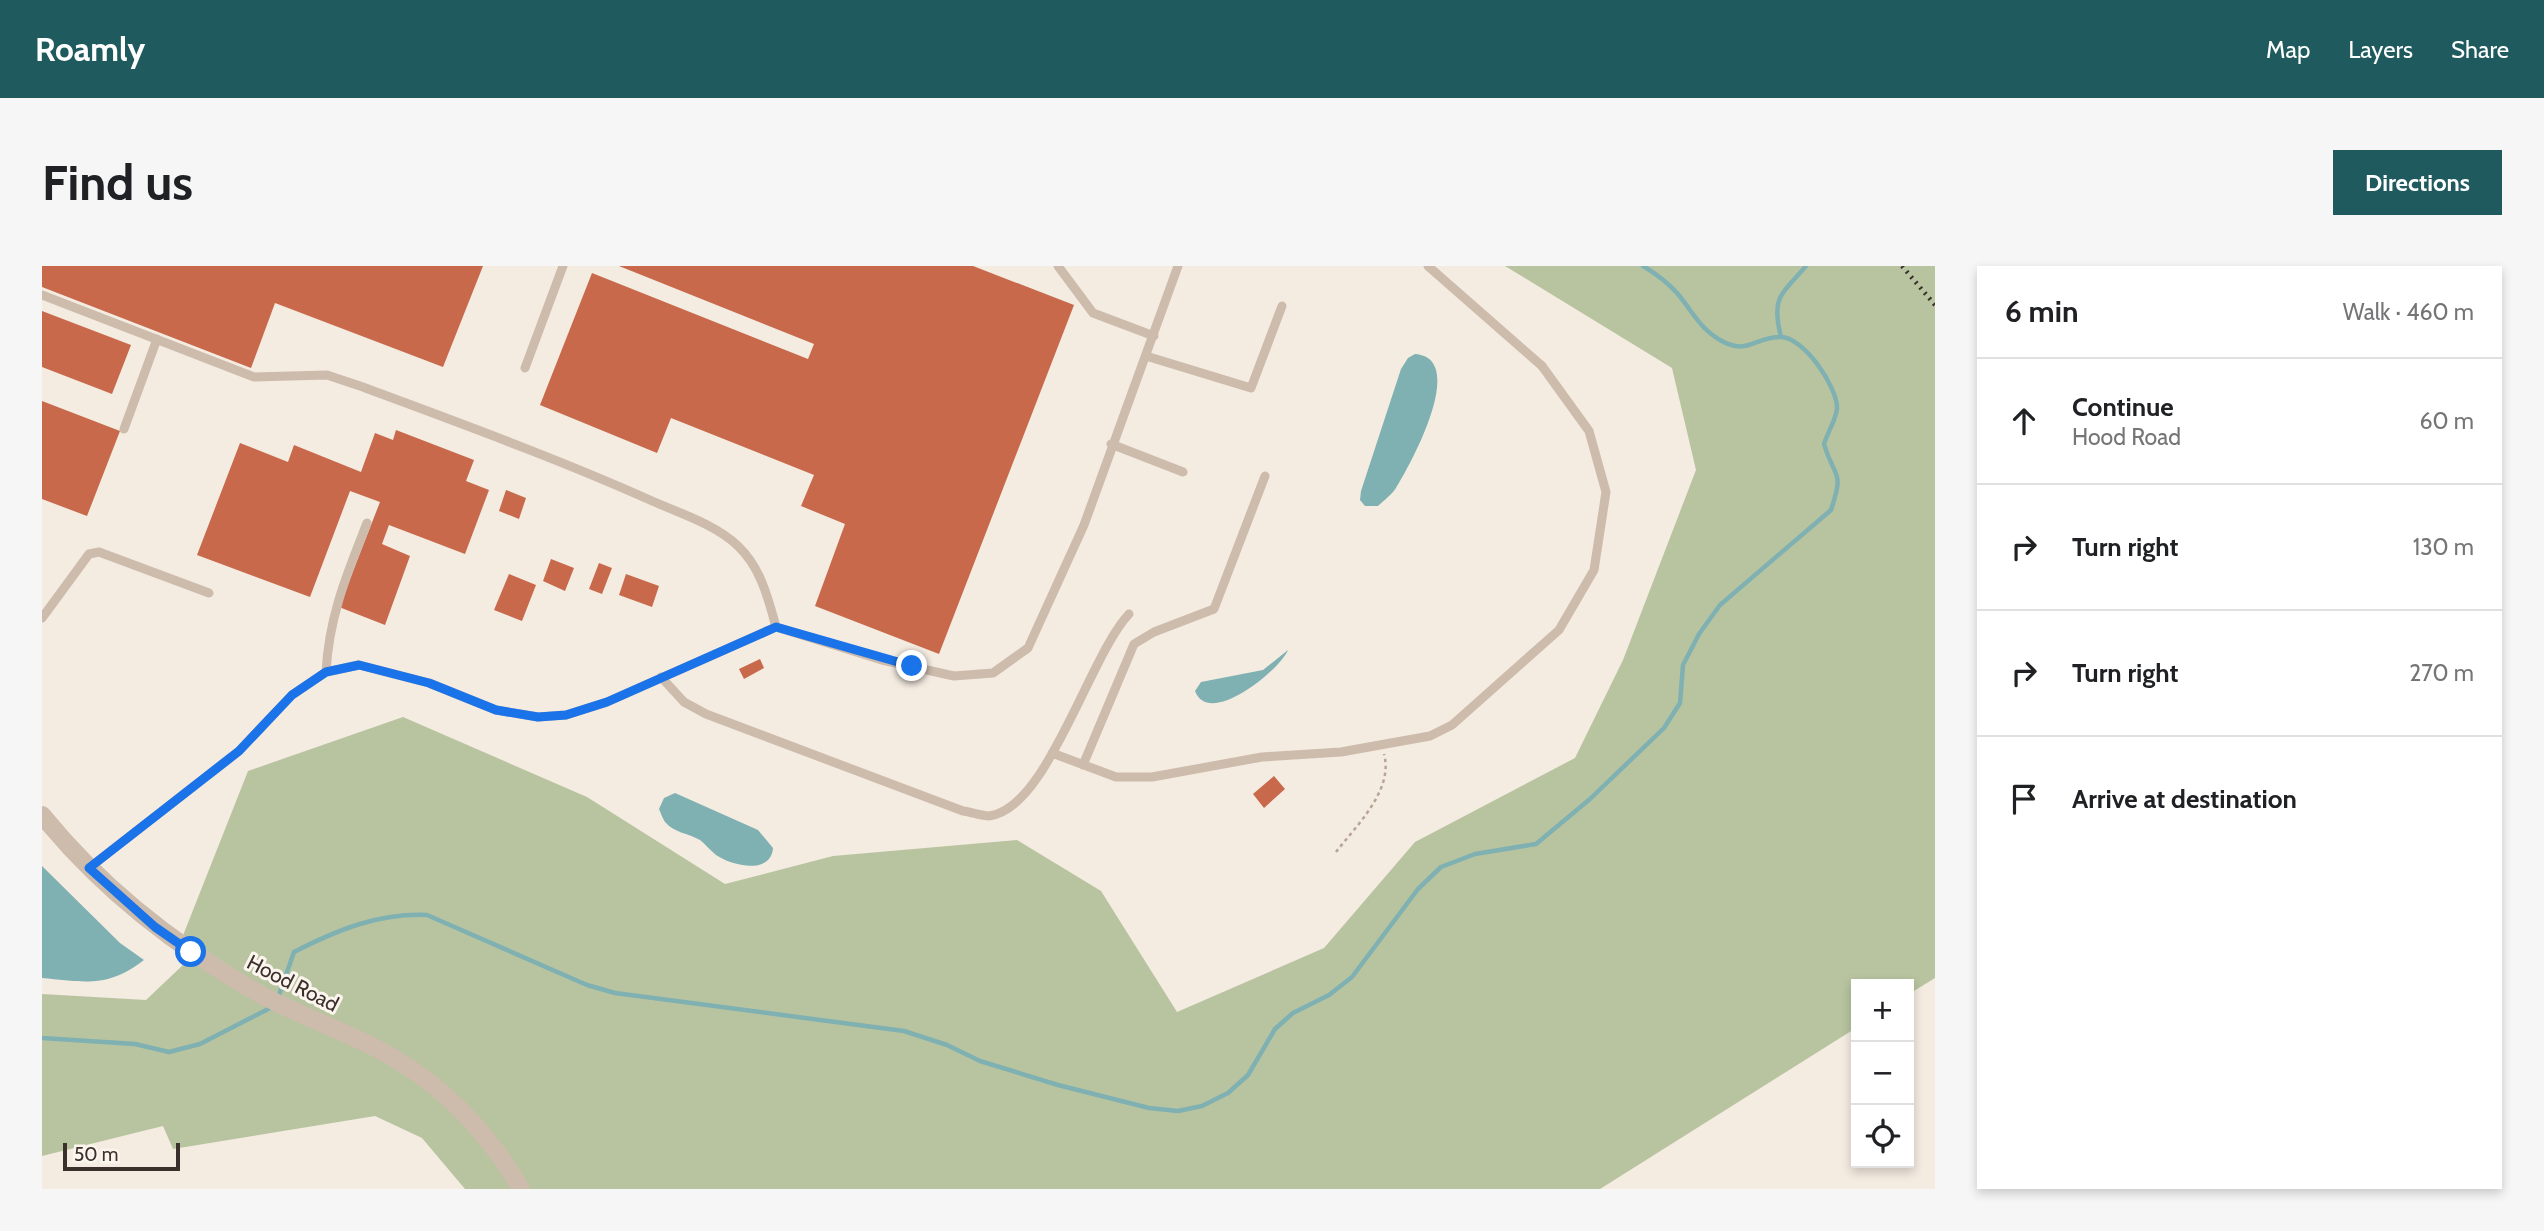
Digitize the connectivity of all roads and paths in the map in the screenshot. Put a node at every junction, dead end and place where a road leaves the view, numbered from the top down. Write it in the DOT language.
graph roads {
  1 [pos="563,266"];
  2 [pos="1058,266"];
  3 [pos="1178,266"];
  4 [pos="1428,266"];
  5 [pos="42,295"];
  6 [pos="1282,306"];
  7 [pos="1154,336"];
  8 [pos="157,339"];
  9 [pos="1146,356"];
  10 [pos="525,368"];
  11 [pos="124,429"];
  12 [pos="1111,444"];
  13 [pos="1183,472"];
  14 [pos="1265,476"];
  15 [pos="367,523"];
  16 [pos="209,593"];
  17 [pos="1129,614"];
  18 [pos="42,618"];
  19 [pos="776,627"];
  20 [pos="326,672"];
  21 [pos="660,677"];
  22 [pos="1381,744"];
  23 [pos="1052,753"];
  24 [pos="1083,765"];
  25 [pos="42,815"];
  26 [pos="1336,852"];
  27 [pos="89,868"];
  28 [pos="521,1189"];
  1 -- 10 [label="lane"];
  2 -- 7 [label="lane"];
  3 -- 7 [label="lane"];
  4 -- 22 [label="lane"];
  5 -- 8 [label="lane"];
  6 -- 9 [label="lane"];
  7 -- 9 [label="lane"];
  8 -- 11 [label="lane"];
  8 -- 19 [label="lane"];
  9 -- 12 [label="lane"];
  12 -- 13 [label="lane"];
  12 -- 19 [label="lane"];
  14 -- 24 [label="lane"];
  15 -- 20 [label="lane"];
  16 -- 18 [label="lane"];
  17 -- 23 [label="lane"];
  19 -- 21 [label="lane"];
  20 -- 21 [label="lane"];
  20 -- 27 [label="lane"];
  21 -- 23 [label="lane"];
  22 -- 24 [label="lane"];
  22 -- 26 [label="path"];
  23 -- 24 [label="lane"];
  25 -- 27 [label="street, Hood Road"];
  27 -- 28 [label="street, Hood Road"];
}
